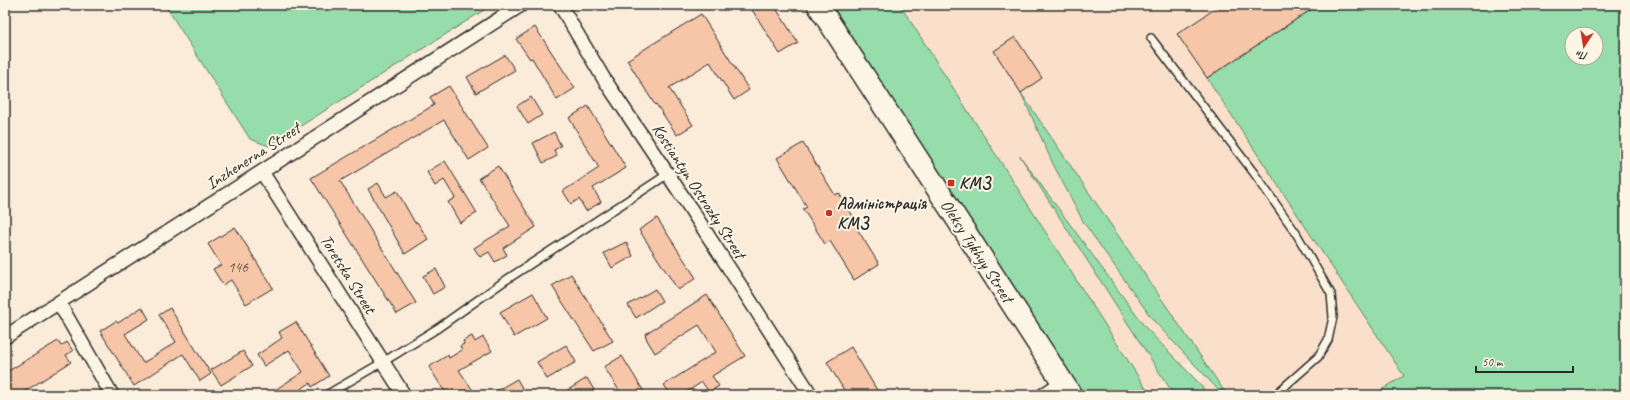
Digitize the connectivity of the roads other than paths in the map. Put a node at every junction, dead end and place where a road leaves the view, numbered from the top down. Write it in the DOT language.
graph roads {
  1 [pos="521,5"];
  2 [pos="560,5"];
  3 [pos="818,5"];
  4 [pos="1152,38"];
  5 [pos="262,172"];
  6 [pos="668,174"];
  7 [pos="59,303"];
  8 [pos="5,337"];
  9 [pos="383,362"];
  10 [pos="1067,389"];
  11 [pos="112,395"];
  12 [pos="326,395"];
  13 [pos="404,395"];
  14 [pos="811,395"];
  15 [pos="1043,395"];
  16 [pos="1276,395"];
  1 -- 5 [label="street, Inzhenerna Street"];
  2 -- 6 [label="street, Kostiantyn Ostrozky Street"];
  3 -- 10 [label="main road, Oleksy Tykhyy Street"];
  4 -- 16 [label="lane"];
  5 -- 7 [label="street, Inzhenerna Street"];
  5 -- 9 [label="street, Toretska Street"];
  6 -- 9 [label="lane"];
  6 -- 14 [label="street, Kostiantyn Ostrozky Street"];
  7 -- 8 [label="street, Inzhenerna Street"];
  7 -- 11 [label="street"];
  9 -- 12 [label="lane"];
  9 -- 13 [label="street, Toretska Street"];
  10 -- 15 [label="street"];
}
